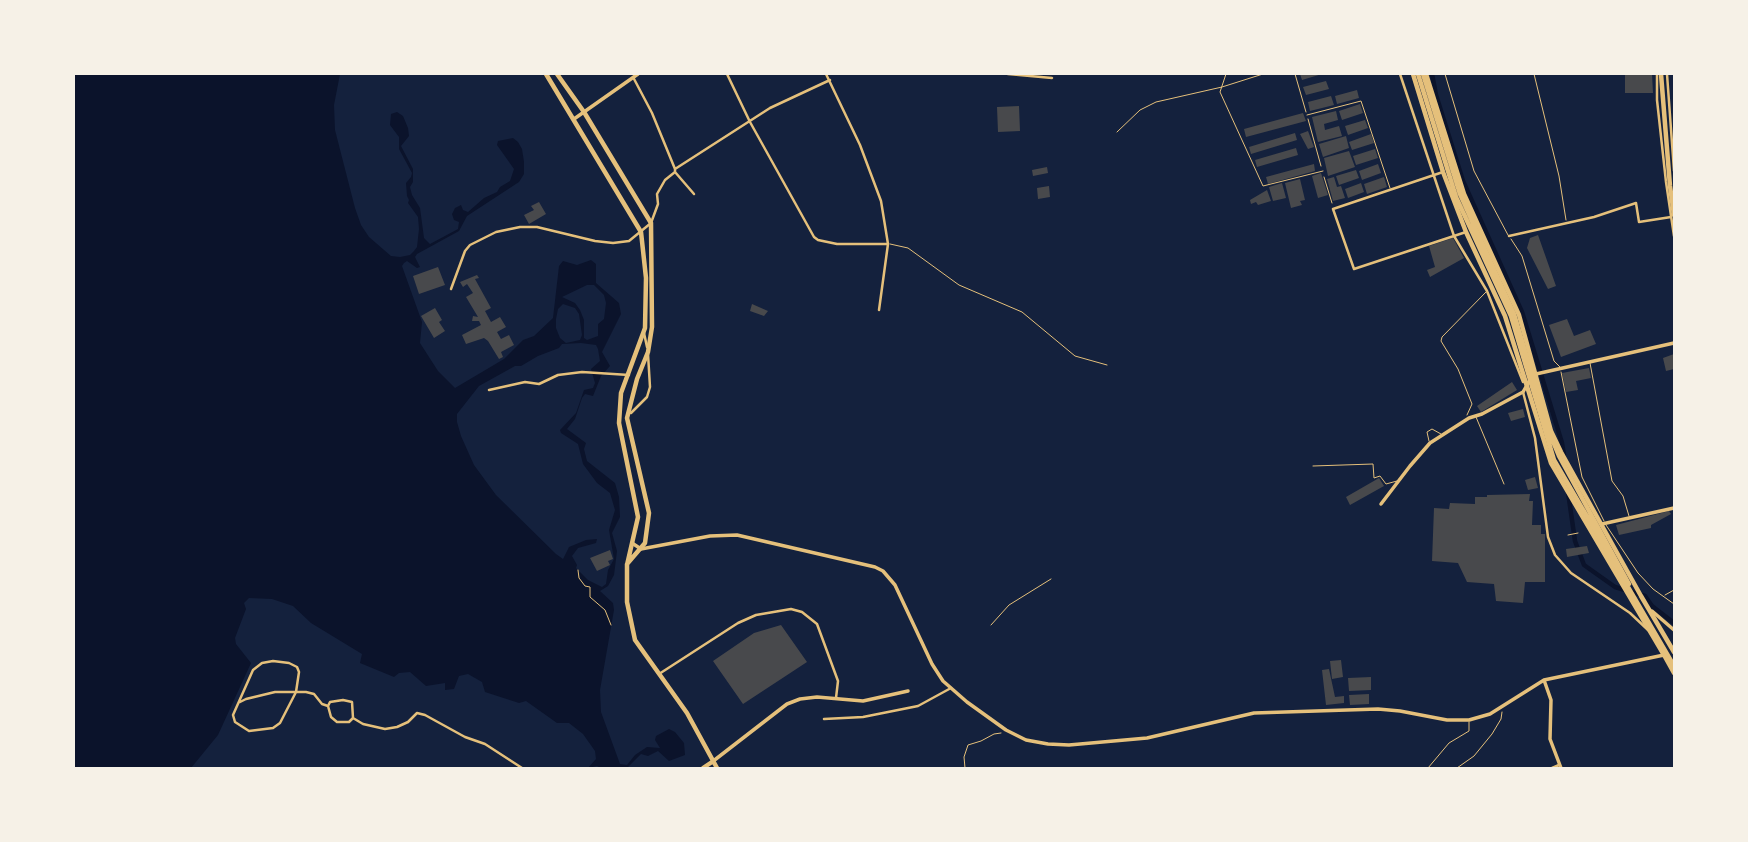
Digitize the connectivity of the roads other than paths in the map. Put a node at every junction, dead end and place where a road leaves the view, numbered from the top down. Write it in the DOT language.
graph roads {
  1 [pos="546,74"];
  2 [pos="557,74"];
  3 [pos="638,74"];
  4 [pos="727,74"];
  5 [pos="826,74"];
  6 [pos="1008,74"];
  7 [pos="1226,74"];
  8 [pos="1263,74"];
  9 [pos="1400,74"];
  10 [pos="1420,74"];
  11 [pos="1445,74"];
  12 [pos="1534,74"];
  13 [pos="1659,74"];
  14 [pos="1667,74"];
  15 [pos="631,75"];
  16 [pos="1052,78"];
  17 [pos="830,80"];
  18 [pos="1222,87"];
  19 [pos="584,112"];
  20 [pos="1307,115"];
  21 [pos="574,119"];
  22 [pos="750,122"];
  23 [pos="1117,132"];
  24 [pos="675,171"];
  25 [pos="1323,171"];
  26 [pos="1675,171"];
  27 [pos="1443,172"];
  28 [pos="1434,175"];
  29 [pos="1391,189"];
  30 [pos="694,194"];
  31 [pos="1673,216"];
  32 [pos="652,223"];
  33 [pos="1566,223"];
  34 [pos="641,232"];
  35 [pos="1466,232"];
  36 [pos="1454,236"];
  37 [pos="1509,236"];
  38 [pos="1675,236"];
  39 [pos="888,244"];
  40 [pos="451,289"];
  41 [pos="1487,291"];
  42 [pos="879,310"];
  43 [pos="644,331"];
  44 [pos="1675,342"];
  45 [pos="648,352"];
  46 [pos="1590,360"];
  47 [pos="1107,365"];
  48 [pos="1560,367"];
  49 [pos="1537,374"];
  50 [pos="629,375"];
  51 [pos="1528,384"];
  52 [pos="489,390"];
  53 [pos="1523,392"];
  54 [pos="1475,415"];
  55 [pos="627,418"];
  56 [pos="1469,418"];
  57 [pos="1443,435"];
  58 [pos="1430,443"];
  59 [pos="1313,466"];
  60 [pos="1399,480"];
  61 [pos="1504,484"];
  62 [pos="1381,504"];
  63 [pos="1675,508"];
  64 [pos="1630,518"];
  65 [pos="1604,524"];
  66 [pos="632,543"];
  67 [pos="641,549"];
  68 [pos="627,565"];
  69 [pos="1675,590"];
  70 [pos="1663,597"];
  71 [pos="1675,604"];
  72 [pos="1648,609"];
  73 [pos="1675,630"];
  74 [pos="1650,632"];
  75 [pos="1675,652"];
  76 [pos="1664,655"];
  77 [pos="1675,660"];
  78 [pos="1675,666"];
  79 [pos="1675,673"];
  80 [pos="659,674"];
  81 [pos="1544,680"];
  82 [pos="951,688"];
  83 [pos="908,691"];
  84 [pos="296,692"];
  85 [pos="836,698"];
  86 [pos="240,702"];
  87 [pos="328,706"];
  88 [pos="353,718"];
  89 [pos="824,719"];
  90 [pos="1469,720"];
  91 [pos="712,761"];
  92 [pos="1560,767"];
  93 [pos="522,768"];
  94 [pos="703,768"];
  95 [pos="717,768"];
  96 [pos="1428,768"];
  97 [pos="1552,768"];
  1 -- 21 [label="main road"];
  2 -- 19 [label="main road"];
  3 -- 15 [label="street"];
  4 -- 22 [label="street"];
  5 -- 17 [label="street"];
  6 -- 16 [label="street"];
  7 -- 18 [label="lane"];
  8 -- 18 [label="lane"];
  9 -- 28 [label="street"];
  10 -- 27 [label="main road"];
  10 -- 49 [label="main road"];
  10 -- 77 [label="main road"];
  10 -- 78 [label="main road"];
  11 -- 37 [label="lane"];
  12 -- 33 [label="lane"];
  13 -- 31 [label="main road"];
  14 -- 26 [label="street"];
  15 -- 19 [label="street"];
  15 -- 24 [label="street"];
  17 -- 22 [label="street"];
  17 -- 39 [label="street"];
  18 -- 23 [label="lane"];
  18 -- 25 [label="lane"];
  19 -- 21 [label="street"];
  19 -- 32 [label="main road"];
  20 -- 29 [label="lane"];
  21 -- 34 [label="main road"];
  22 -- 24 [label="street"];
  22 -- 39 [label="street"];
  24 -- 30 [label="street"];
  24 -- 32 [label="street"];
  27 -- 28 [label="street"];
  27 -- 35 [label="main road"];
  28 -- 29 [label="street"];
  28 -- 36 [label="street"];
  29 -- 36 [label="street"];
  31 -- 33 [label="street"];
  31 -- 38 [label="street"];
  32 -- 34 [label="street"];
  32 -- 45 [label="main road"];
  33 -- 37 [label="street"];
  34 -- 40 [label="street"];
  34 -- 43 [label="main road"];
  35 -- 36 [label="street"];
  35 -- 51 [label="main road"];
  36 -- 41 [label="street"];
  37 -- 48 [label="lane"];
  39 -- 42 [label="street"];
  39 -- 47 [label="lane"];
  41 -- 53 [label="street"];
  41 -- 56 [label="lane"];
  43 -- 45 [label="street"];
  43 -- 50 [label="main road"];
  44 -- 46 [label="street"];
  45 -- 55 [label="main road"];
  45 -- 55 [label="street"];
  46 -- 48 [label="street"];
  46 -- 64 [label="lane"];
  48 -- 49 [label="street"];
  48 -- 65 [label="lane"];
  49 -- 51 [label="street"];
  49 -- 65 [label="main road"];
  50 -- 52 [label="street"];
  50 -- 66 [label="main road"];
  51 -- 53 [label="street"];
  51 -- 74 [label="main road"];
  53 -- 54 [label="street"];
  53 -- 74 [label="street"];
  54 -- 56 [label="street"];
  54 -- 61 [label="lane"];
  55 -- 67 [label="main road"];
  56 -- 57 [label="street"];
  57 -- 58 [label="street"];
  57 -- 58 [label="lane"];
  58 -- 60 [label="street"];
  59 -- 60 [label="lane"];
  60 -- 62 [label="street"];
  63 -- 64 [label="street"];
  64 -- 65 [label="street"];
  65 -- 70 [label="lane"];
  65 -- 72 [label="main road"];
  66 -- 67 [label="street"];
  66 -- 68 [label="main road"];
  67 -- 68 [label="main road"];
  67 -- 82 [label="street"];
  68 -- 80 [label="main road"];
  69 -- 70 [label="lane"];
  70 -- 71 [label="lane"];
  72 -- 73 [label="street"];
  72 -- 75 [label="main road"];
  74 -- 76 [label="main road"];
  75 -- 76 [label="street"];
  76 -- 79 [label="main road"];
  76 -- 81 [label="street"];
  80 -- 85 [label="street"];
  80 -- 91 [label="main road"];
  81 -- 90 [label="street"];
  81 -- 92 [label="street"];
  82 -- 89 [label="street"];
  82 -- 90 [label="street"];
  83 -- 85 [label="street"];
  84 -- 86 [label="street"];
  84 -- 86 [label="street"];
  84 -- 86 [label="street"];
  84 -- 87 [label="street"];
  85 -- 91 [label="street"];
  87 -- 88 [label="street"];
  87 -- 88 [label="street"];
  88 -- 93 [label="street"];
  90 -- 96 [label="lane"];
  91 -- 94 [label="main road"];
  91 -- 95 [label="main road"];
  92 -- 97 [label="street"];
}
